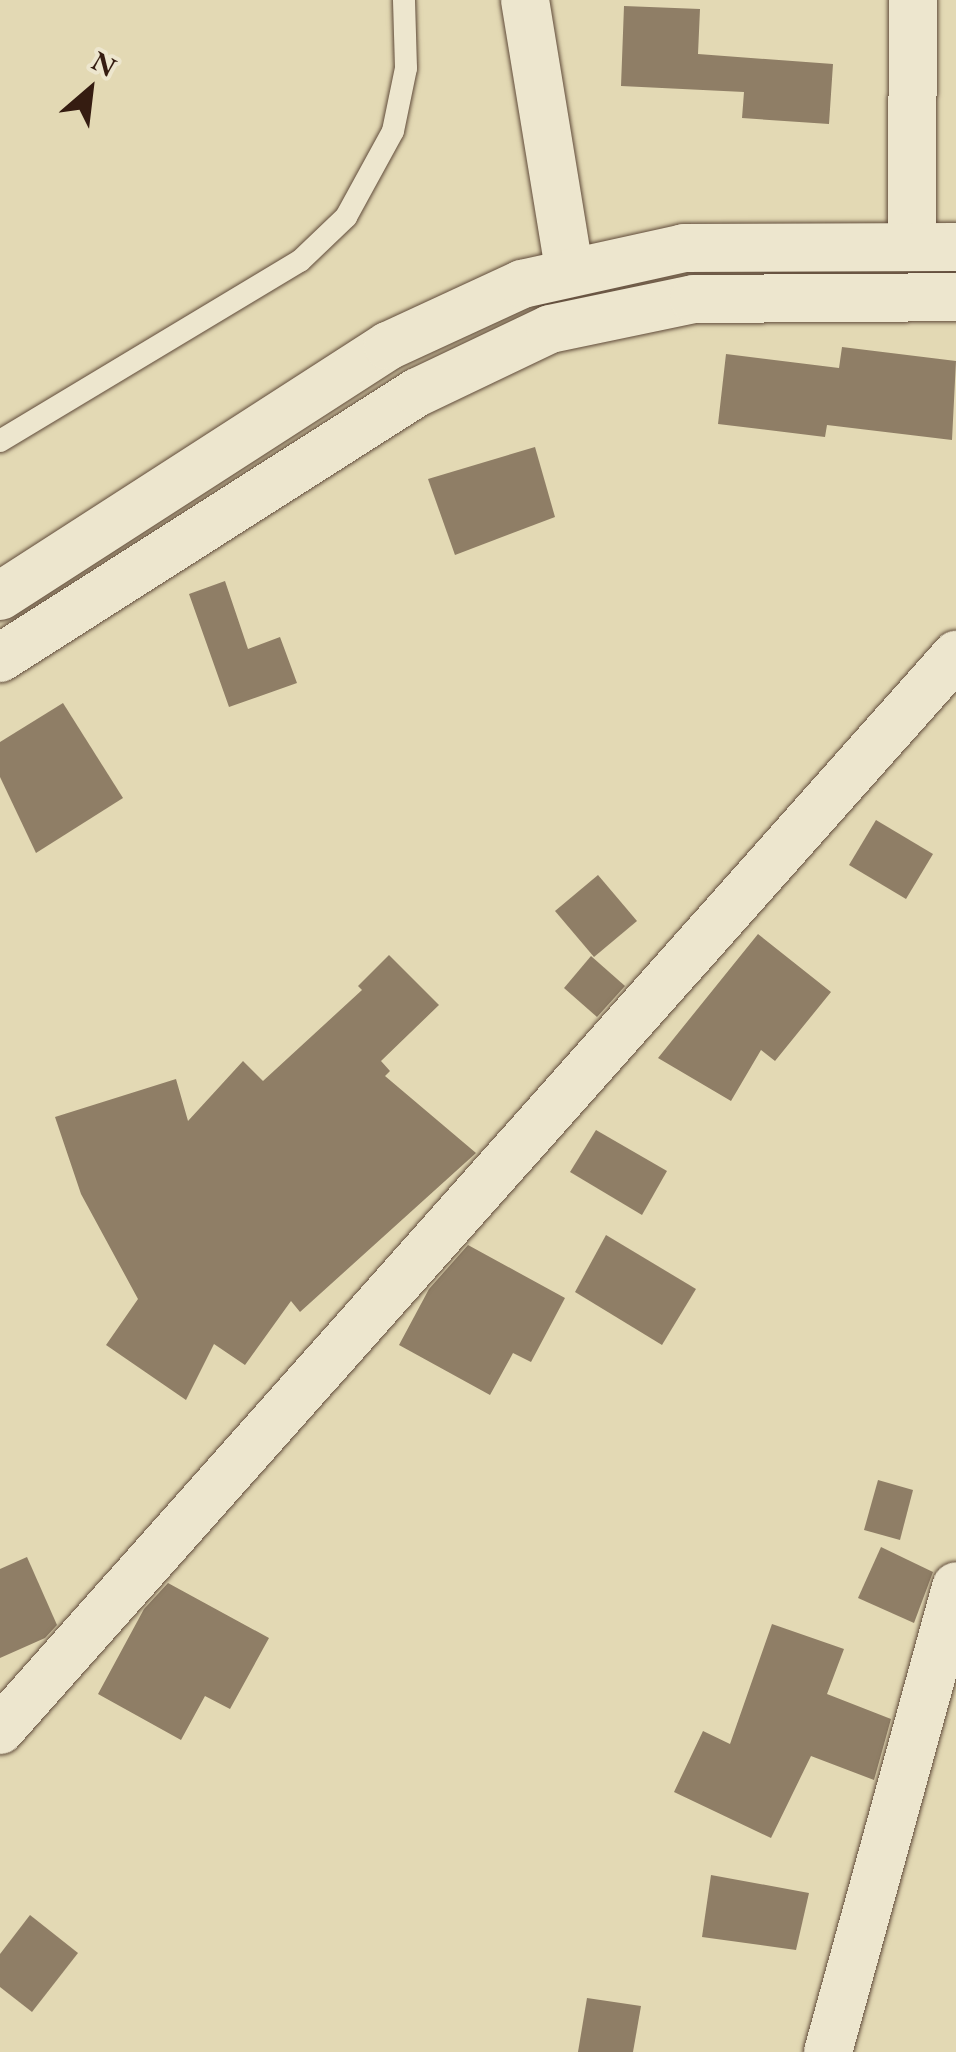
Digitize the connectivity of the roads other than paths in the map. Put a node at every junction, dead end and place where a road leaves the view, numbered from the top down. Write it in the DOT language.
graph roads {
  1 [pos="404,0"];
  2 [pos="525,0"];
  3 [pos="913,0"];
  4 [pos="934,246"];
  5 [pos="569,269"];
  6 [pos="956,297"];
  7 [pos="0,441"];
  8 [pos="0,596"];
  9 [pos="956,655"];
  10 [pos="0,658"];
  11 [pos="956,1586"];
  12 [pos="16,1693"];
  13 [pos="0,1730"];
  14 [pos="828,2052"];
  1 -- 7 [label="lane"];
  2 -- 5 [label="street"];
  3 -- 4 [label="street"];
  4 -- 5 [label="street"];
  5 -- 8 [label="street"];
  6 -- 10 [label="street"];
  9 -- 12 [label="street"];
  11 -- 14 [label="street"];
  12 -- 13 [label="street"];
}
